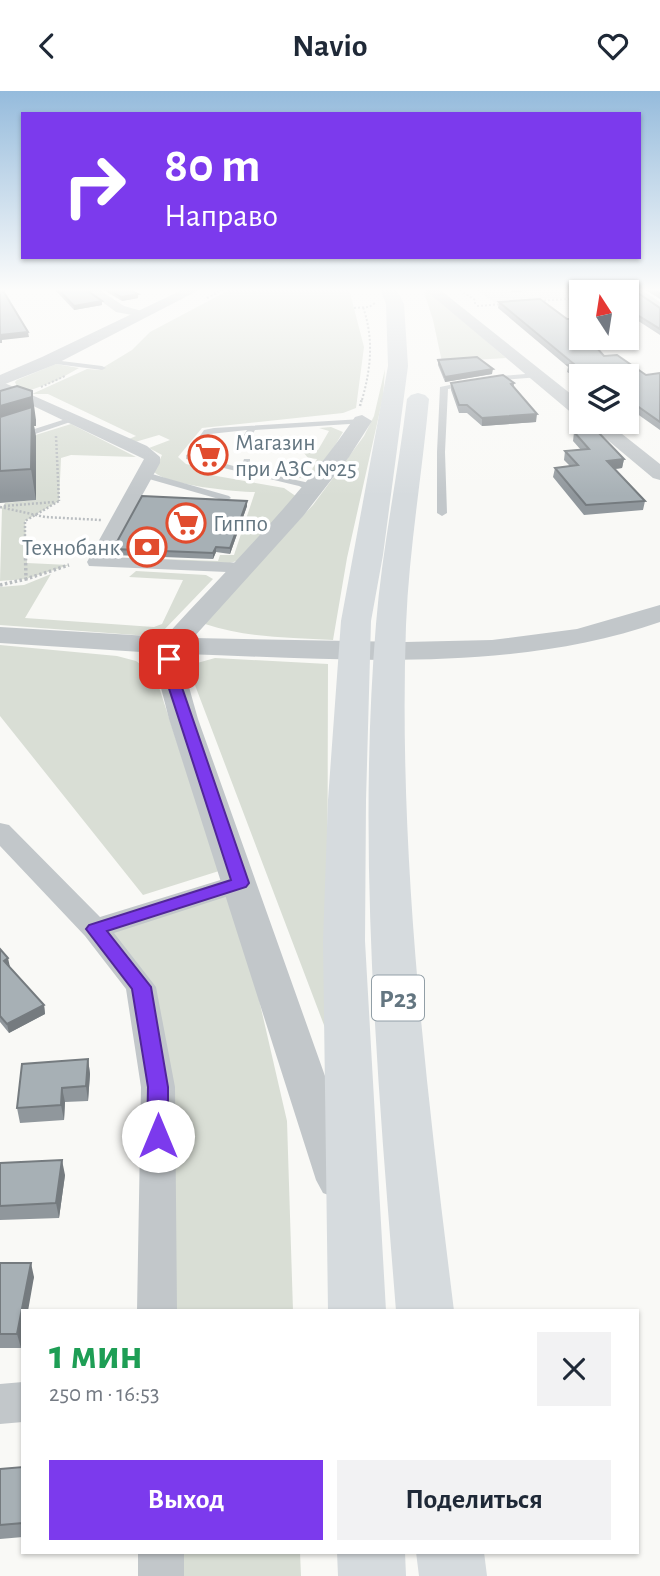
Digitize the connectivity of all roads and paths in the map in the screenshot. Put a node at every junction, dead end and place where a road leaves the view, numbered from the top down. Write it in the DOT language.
graph roads {
  1 [pos="53,358"];
  2 [pos="371,358"];
  3 [pos="379,358"];
  4 [pos="398,358"];
  5 [pos="516,358"];
  6 [pos="48,361"];
  7 [pos="102,368"];
  8 [pos="420,372"];
  9 [pos="537,375"];
  10 [pos="376,378"];
  11 [pos="0,383"];
  12 [pos="569,401"];
  13 [pos="363,410"];
  14 [pos="75,419"];
  15 [pos="55,425"];
  16 [pos="251,430"];
  17 [pos="233,433"];
  18 [pos="610,434"];
  19 [pos="0,443"];
  20 [pos="197,446"];
  21 [pos="254,449"];
  22 [pos="189,457"];
  23 [pos="247,461"];
  24 [pos="245,472"];
  25 [pos="660,474"];
  26 [pos="145,475"];
  27 [pos="312,493"];
  28 [pos="226,498"];
  29 [pos="59,501"];
  30 [pos="0,507"];
  31 [pos="442,513"];
  32 [pos="32,514"];
  33 [pos="118,520"];
  34 [pos="69,565"];
  35 [pos="243,569"];
  36 [pos="26,579"];
  37 [pos="0,585"];
  38 [pos="660,613"];
  39 [pos="0,635"];
  40 [pos="171,647"];
  41 [pos="371,684"];
  42 [pos="0,831"];
  43 [pos="240,883"];
  44 [pos="95,929"];
  45 [pos="352,1219"];
  46 [pos="158,1309"];
  47 [pos="357,1309"];
  48 [pos="425,1309"];
  49 [pos="21,1402"];
  50 [pos="0,1404"];
  51 [pos="161,1554"];
  52 [pos="371,1554"];
  53 [pos="450,1554"];
  54 [pos="162,1576"];
  55 [pos="372,1576"];
  56 [pos="453,1576"];
  1 -- 6 [label="street"];
  2 -- 13 [label="path"];
  3 -- 10 [label="highway"];
  4 -- 41 [label="highway, Р23"];
  5 -- 9 [label="street"];
  6 -- 7 [label="lane"];
  6 -- 11 [label="street"];
  8 -- 41 [label="highway, Р23"];
  9 -- 12 [label="street"];
  9 -- 31 [label="lane"];
  11 -- 14 [label="street"];
  13 -- 16 [label="lane"];
  13 -- 27 [label="street"];
  14 -- 15 [label="lane"];
  14 -- 26 [label="street"];
  15 -- 19 [label="lane"];
  15 -- 29 [label="path"];
  16 -- 17 [label="lane"];
  16 -- 20 [label="lane"];
  16 -- 21 [label="lane"];
  18 -- 25 [label="street"];
  22 -- 24 [label="lane"];
  23 -- 24 [label="lane"];
  24 -- 27 [label="lane"];
  26 -- 28 [label="lane"];
  26 -- 33 [label="street"];
  27 -- 35 [label="street"];
  29 -- 30 [label="path"];
  29 -- 32 [label="path"];
  30 -- 32 [label="path"];
  32 -- 33 [label="path"];
  32 -- 36 [label="path"];
  33 -- 35 [label="street"];
  34 -- 36 [label="path"];
  35 -- 40 [label="street"];
  36 -- 37 [label="path"];
  38 -- 40 [label="street"];
  39 -- 40 [label="street"];
  40 -- 43 [label="street"];
  41 -- 45 [label="highway, Р23"];
  41 -- 48 [label="highway, Р23"];
  42 -- 44 [label="street"];
  43 -- 44 [label="street"];
  43 -- 45 [label="street"];
  44 -- 46 [label="street"];
  45 -- 47 [label="highway, Р23"];
  49 -- 50 [label="street"];
  51 -- 54 [label="street"];
  52 -- 55 [label="highway"];
  53 -- 56 [label="highway"];
}
